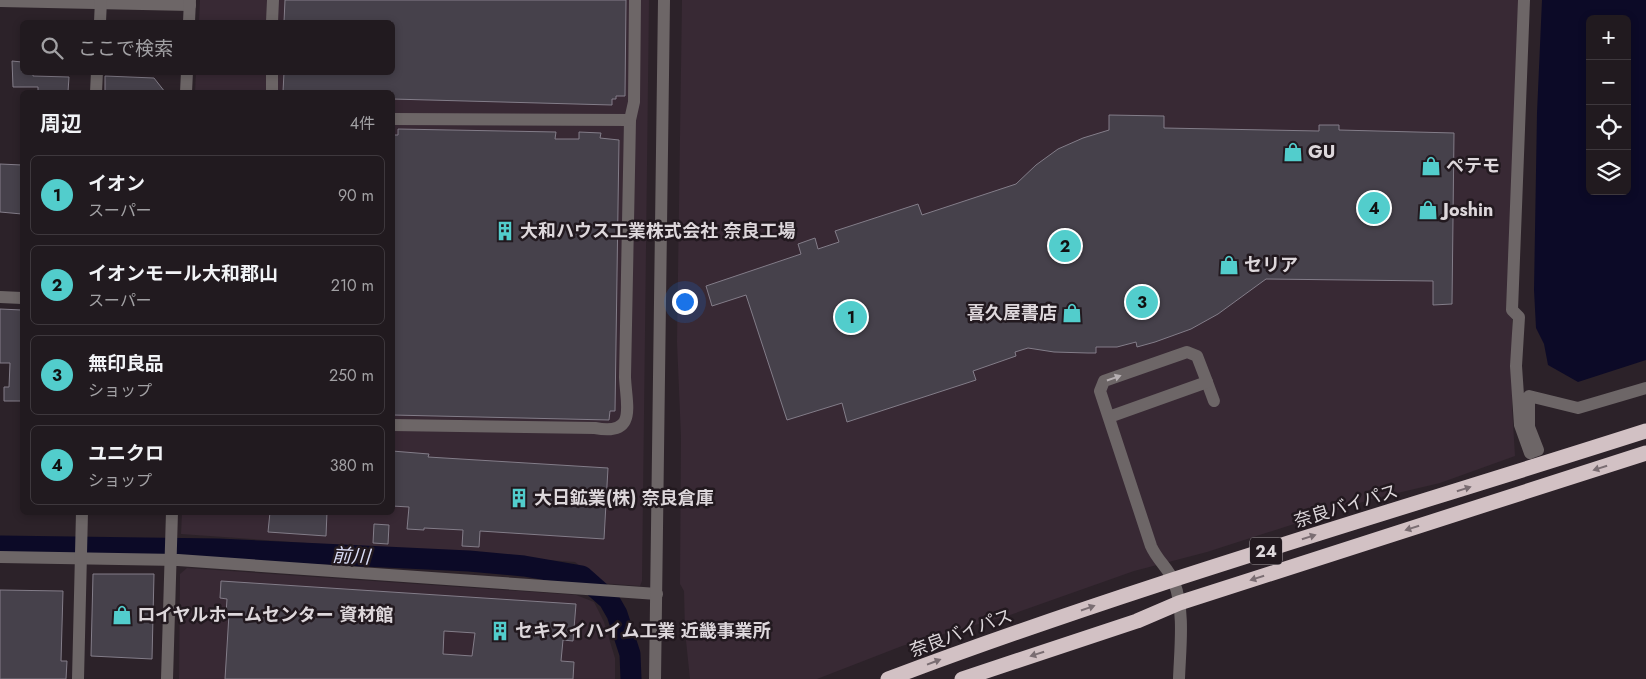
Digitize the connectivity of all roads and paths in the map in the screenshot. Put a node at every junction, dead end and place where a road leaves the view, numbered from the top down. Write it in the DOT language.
graph roads {
  1 [pos="273,0"];
  2 [pos="635,0"];
  3 [pos="664,0"];
  4 [pos="1524,0"];
  5 [pos="0,1"];
  6 [pos="101,1"];
  7 [pos="190,2"];
  8 [pos="100,20"];
  9 [pos="189,20"];
  10 [pos="272,20"];
  11 [pos="97,75"];
  12 [pos="187,75"];
  13 [pos="272,75"];
  14 [pos="96,90"];
  15 [pos="186,90"];
  16 [pos="272,90"];
  17 [pos="395,119"];
  18 [pos="630,120"];
  19 [pos="0,297"];
  20 [pos="20,298"];
  21 [pos="1207,382"];
  22 [pos="1646,388"];
  23 [pos="1214,401"];
  24 [pos="1109,417"];
  25 [pos="395,425"];
  26 [pos="1646,430"];
  27 [pos="1646,453"];
  28 [pos="82,515"];
  29 [pos="172,515"];
  30 [pos="0,557"];
  31 [pos="81,558"];
  32 [pos="170,560"];
  33 [pos="1173,581"];
  34 [pos="657,594"];
  35 [pos="1178,603"];
  36 [pos="78,679"];
  37 [pos="167,679"];
  38 [pos="656,679"];
  39 [pos="888,679"];
  40 [pos="962,679"];
  41 [pos="1179,679"];
  1 -- 10 [label="street"];
  2 -- 18 [label="street"];
  3 -- 34 [label="street"];
  4 -- 22 [label="street"];
  5 -- 6 [label="street"];
  6 -- 7 [label="street"];
  6 -- 8 [label="street"];
  7 -- 9 [label="street"];
  11 -- 14 [label="street"];
  12 -- 15 [label="street"];
  13 -- 16 [label="street"];
  17 -- 18 [label="street"];
  18 -- 25 [label="street"];
  19 -- 20 [label="street"];
  21 -- 23 [label="street"];
  21 -- 24 [label="street"];
  24 -- 21 [label="street, one-way"];
  24 -- 33 [label="street"];
  33 -- 26 [label="highway, 奈良バイパス / 24, one-way"];
  27 -- 35 [label="highway, 24, one-way"];
  28 -- 31 [label="street"];
  29 -- 32 [label="street"];
  30 -- 31 [label="street"];
  31 -- 32 [label="street"];
  31 -- 36 [label="street"];
  32 -- 34 [label="street"];
  32 -- 37 [label="street"];
  33 -- 35 [label="street"];
  39 -- 33 [label="highway, 奈良バイパス / 24, one-way"];
  34 -- 38 [label="street"];
  35 -- 40 [label="highway, 24, one-way"];
  35 -- 41 [label="street"];
}
